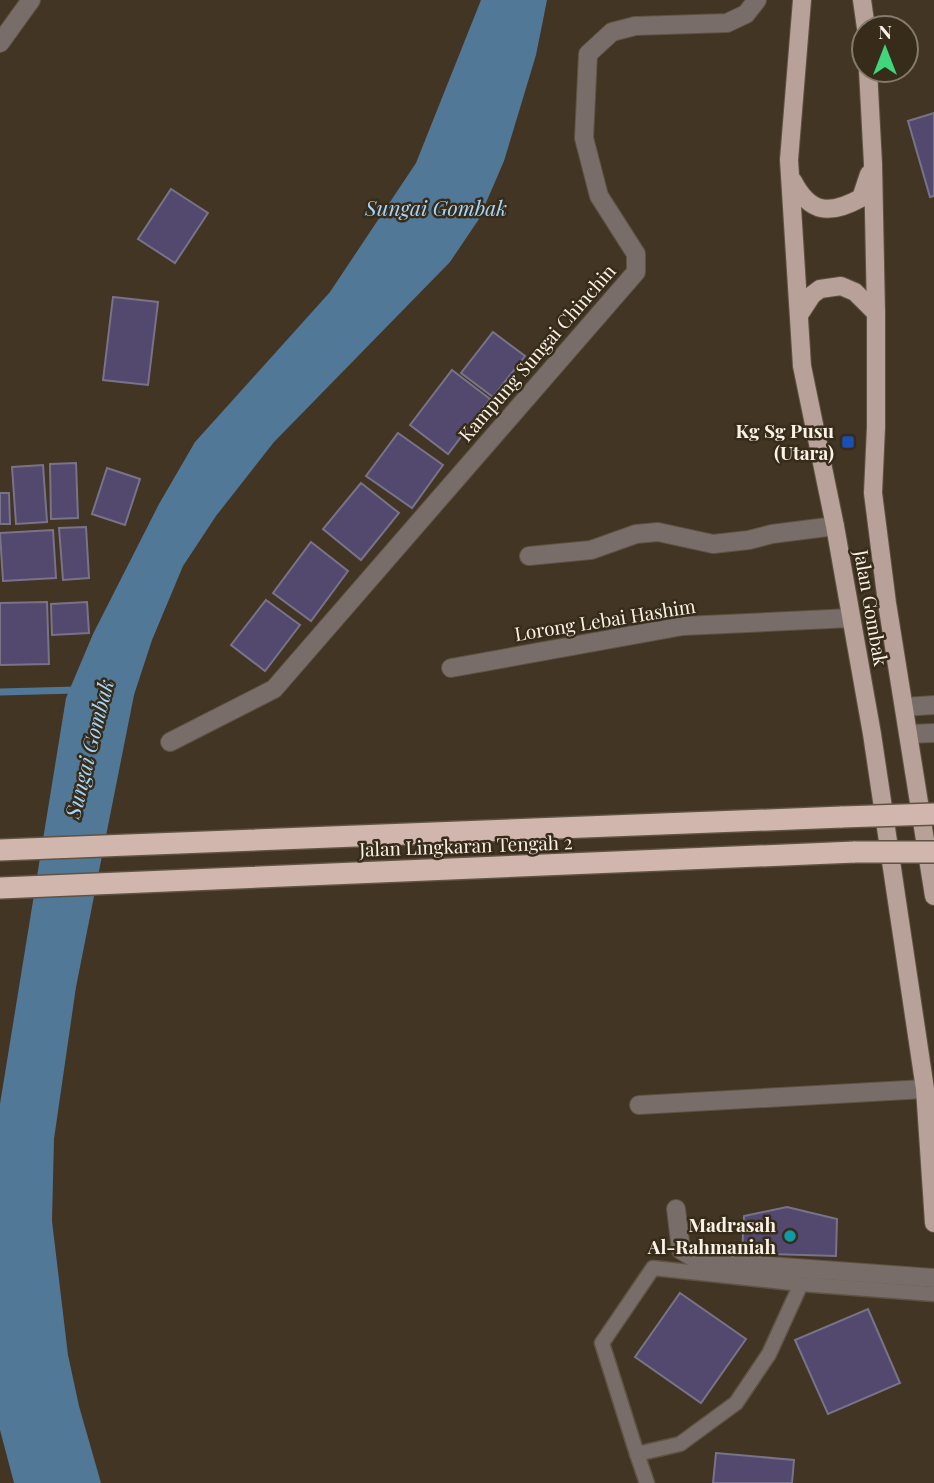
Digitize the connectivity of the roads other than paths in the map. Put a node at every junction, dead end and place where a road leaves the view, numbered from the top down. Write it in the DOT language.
graph roads {
  1 [pos="31,0"];
  2 [pos="757,0"];
  3 [pos="802,0"];
  4 [pos="0,43"];
  5 [pos="869,84"];
  6 [pos="873,164"];
  7 [pos="791,178"];
  8 [pos="876,313"];
  9 [pos="799,315"];
  10 [pos="835,526"];
  11 [pos="529,556"];
  12 [pos="851,618"];
  13 [pos="451,668"];
  14 [pos="934,705"];
  15 [pos="904,707"];
  16 [pos="934,733"];
  17 [pos="909,734"];
  18 [pos="170,742"];
  19 [pos="934,814"];
  20 [pos="2,850"];
  21 [pos="934,852"];
  22 [pos="0,888"];
  23 [pos="934,896"];
  24 [pos="925,1089"];
  25 [pos="639,1105"];
  26 [pos="676,1209"];
  27 [pos="934,1223"];
  28 [pos="934,1278"];
  29 [pos="801,1284"];
  30 [pos="934,1294"];
  31 [pos="638,1454"];
  32 [pos="647,1483"];
  1 -- 4 [label="street"];
  2 -- 18 [label="street, Kampung Sungai Chinchin"];
  3 -- 7 [label="main road, Jalan Gombak"];
  5 -- 6 [label="main road, Jalan Gombak"];
  6 -- 7 [label="main road"];
  6 -- 8 [label="main road, Jalan Gombak"];
  7 -- 9 [label="main road, Jalan Gombak"];
  8 -- 9 [label="main road"];
  8 -- 15 [label="main road, Jalan Gombak"];
  9 -- 10 [label="main road, Jalan Gombak"];
  10 -- 11 [label="street"];
  10 -- 12 [label="main road, Jalan Gombak"];
  12 -- 13 [label="street, Lorong Lebai Hashim"];
  12 -- 24 [label="main road, Jalan Gombak"];
  14 -- 15 [label="street"];
  15 -- 17 [label="main road, Jalan Gombak"];
  16 -- 17 [label="street"];
  17 -- 23 [label="main road, Jalan Gombak"];
  19 -- 20 [label="highway, Jalan Lingkaran Tengah 2, bridge"];
  21 -- 22 [label="highway, Jalan Lingkaran Tengah 2, bridge"];
  24 -- 25 [label="street"];
  24 -- 27 [label="main road, Jalan Gombak"];
  26 -- 28 [label="street"];
  29 -- 30 [label="lane"];
  29 -- 31 [label="lane"];
  29 -- 31 [label="lane"];
  31 -- 32 [label="lane"];
}
